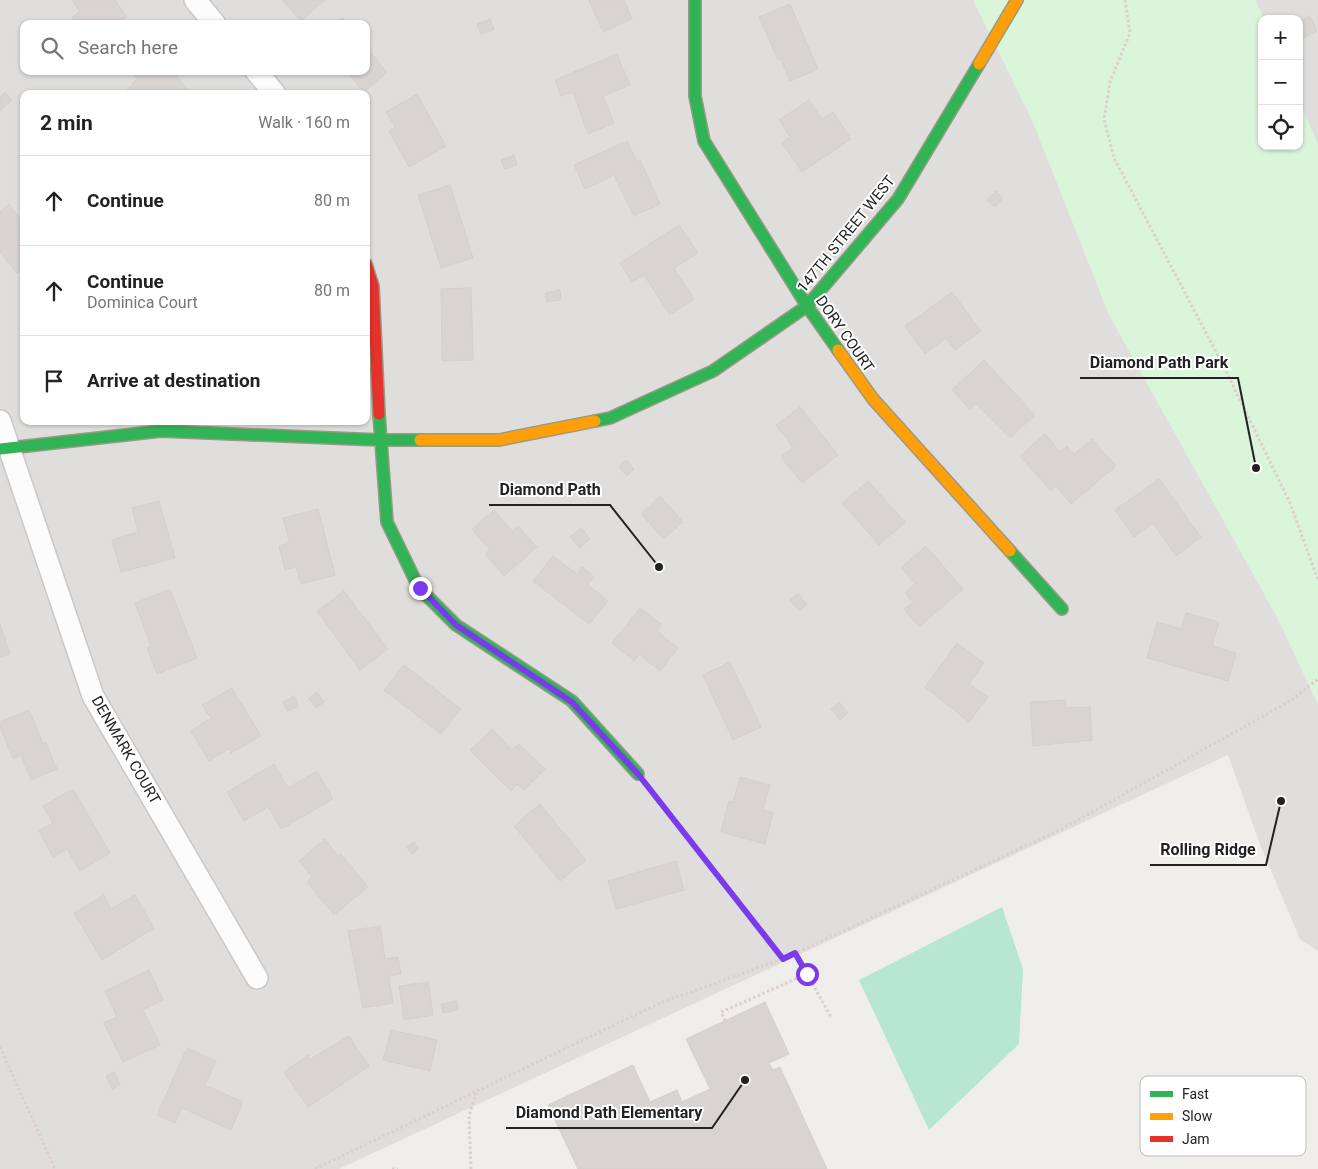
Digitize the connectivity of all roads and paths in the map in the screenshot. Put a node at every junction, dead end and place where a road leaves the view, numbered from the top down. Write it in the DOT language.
graph roads {
  1 [pos="195,0"];
  2 [pos="695,0"];
  3 [pos="1017,0"];
  4 [pos="1125,0"];
  5 [pos="212,20"];
  6 [pos="259,75"];
  7 [pos="272,90"];
  8 [pos="370,277"];
  9 [pos="807,306"];
  10 [pos="0,421"];
  11 [pos="380,440"];
  12 [pos="5,448"];
  13 [pos="1318,580"];
  14 [pos="1062,609"];
  15 [pos="1318,679"];
  16 [pos="638,774"];
  17 [pos="795,953"];
  18 [pos="783,959"];
  19 [pos="807,974"];
  20 [pos="257,978"];
  21 [pos="831,1017"];
  22 [pos="725,1021"];
  23 [pos="0,1047"];
  24 [pos="476,1093"];
  25 [pos="55,1169"];
  26 [pos="315,1169"];
  27 [pos="392,1169"];
  28 [pos="398,1169"];
  29 [pos="471,1169"];
  1 -- 5 [label="street"];
  2 -- 9 [label="street, DORY COURT"];
  3 -- 9 [label="street, 147TH STREET WEST"];
  4 -- 13 [label="path"];
  6 -- 7 [label="street"];
  8 -- 11 [label="street"];
  9 -- 11 [label="street, 147TH STREET WEST"];
  9 -- 14 [label="street, DORY COURT"];
  10 -- 12 [label="street, DENMARK COURT"];
  11 -- 12 [label="street, 147TH STREET WEST"];
  11 -- 16 [label="street"];
  12 -- 20 [label="street, DENMARK COURT"];
  15 -- 17 [label="path"];
  16 -- 18 [label="path"];
  17 -- 18 [label="path"];
  17 -- 19 [label="path"];
  18 -- 24 [label="path"];
  19 -- 21 [label="path"];
  19 -- 22 [label="path"];
  23 -- 25 [label="path"];
  24 -- 26 [label="path"];
  24 -- 29 [label="path"];
  27 -- 28 [label="path"];
}
